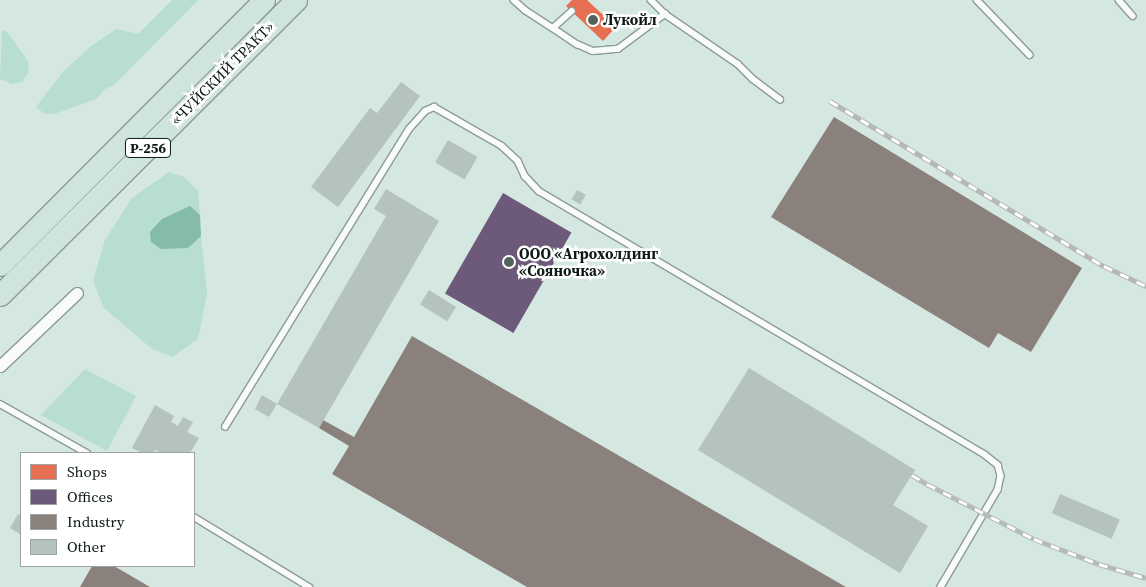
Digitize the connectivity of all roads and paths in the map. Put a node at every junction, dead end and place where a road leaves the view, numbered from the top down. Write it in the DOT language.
graph roads {
  1 [pos="264,0"];
  2 [pos="296,0"];
  3 [pos="514,0"];
  4 [pos="652,0"];
  5 [pos="977,0"];
  6 [pos="1119,0"];
  7 [pos="572,11"];
  8 [pos="666,14"];
  9 [pos="1133,16"];
  10 [pos="553,28"];
  11 [pos="1030,55"];
  12 [pos="780,99"];
  13 [pos="0,265"];
  14 [pos="77,293"];
  15 [pos="0,295"];
  16 [pos="0,366"];
  17 [pos="0,404"];
  18 [pos="225,427"];
  19 [pos="85,452"];
  20 [pos="195,518"];
  21 [pos="309,587"];
  22 [pos="941,587"];
  1 -- 13 [label="highway, «ЧУЙСКИЙ ТРАКТ» / Р-256"];
  2 -- 15 [label="highway, «ЧУЙСКИЙ ТРАКТ» / Р-256"];
  3 -- 10 [label="lane"];
  4 -- 8 [label="lane"];
  5 -- 11 [label="lane"];
  6 -- 9 [label="lane"];
  7 -- 10 [label="lane"];
  8 -- 10 [label="lane"];
  8 -- 12 [label="lane"];
  14 -- 16 [label="street"];
  17 -- 19 [label="lane"];
  18 -- 22 [label="lane"];
  20 -- 21 [label="lane"];
}
